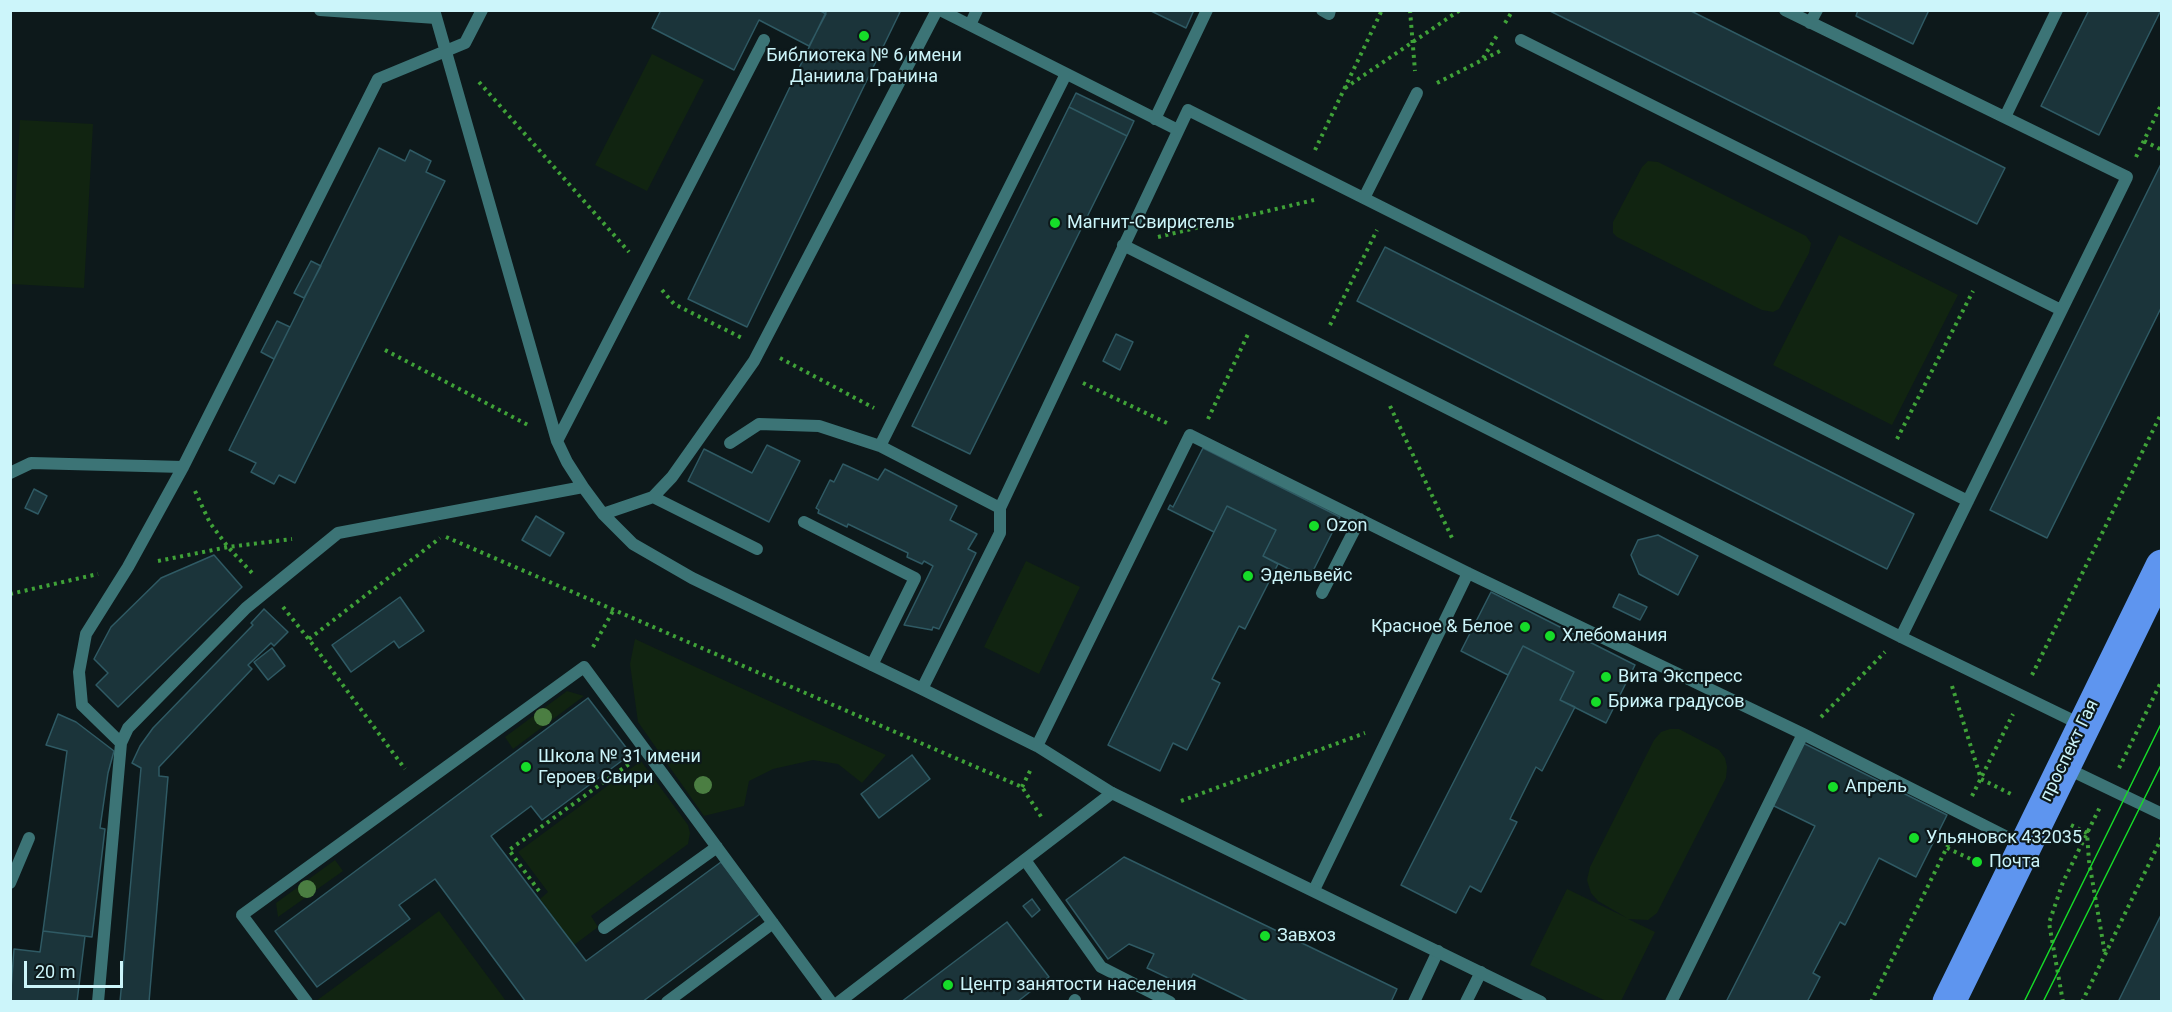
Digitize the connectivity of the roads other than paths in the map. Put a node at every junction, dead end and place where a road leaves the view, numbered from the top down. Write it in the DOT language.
graph roads {
  1 [pos="320,10"];
  2 [pos="482,10"];
  3 [pos="938,10"];
  4 [pos="977,10"];
  5 [pos="1208,10"];
  6 [pos="1322,10"];
  7 [pos="1330,10"];
  8 [pos="1785,10"];
  9 [pos="1817,10"];
  10 [pos="2057,10"];
  11 [pos="435,14"];
  12 [pos="1810,23"];
  13 [pos="970,25"];
  14 [pos="764,40"];
  15 [pos="1521,40"];
  16 [pos="446,51"];
  17 [pos="1066,74"];
  18 [pos="1417,93"];
  19 [pos="2005,117"];
  20 [pos="1155,118"];
  21 [pos="1178,130"];
  22 [pos="1364,198"];
  23 [pos="1123,245"];
  24 [pos="2061,310"];
  25 [pos="557,441"];
  26 [pos="730,443"];
  27 [pos="880,446"];
  28 [pos="183,467"];
  29 [pos="10,473"];
  30 [pos="583,487"];
  31 [pos="652,497"];
  32 [pos="1968,501"];
  33 [pos="999,508"];
  34 [pos="603,514"];
  35 [pos="1360,519"];
  36 [pos="804,522"];
  37 [pos="757,549"];
  38 [pos="2162,566"];
  39 [pos="1468,573"];
  40 [pos="1322,592"];
  41 [pos="1901,637"];
  42 [pos="872,665"];
  43 [pos="922,689"];
  44 [pos="2083,725"];
  45 [pos="1803,734"];
  46 [pos="122,743"];
  47 [pos="1037,746"];
  48 [pos="2063,767"];
  49 [pos="1112,793"];
  50 [pos="2162,814"];
  51 [pos="29,838"];
  52 [pos="2024,846"];
  53 [pos="717,847"];
  54 [pos="1025,860"];
  55 [pos="10,883"];
  56 [pos="1314,890"];
  57 [pos="773,923"];
  58 [pos="604,928"];
  59 [pos="1438,951"];
  60 [pos="1481,972"];
  61 [pos="98,1002"];
  62 [pos="307,1002"];
  63 [pos="667,1002"];
  64 [pos="831,1002"];
  65 [pos="839,1002"];
  66 [pos="1170,1002"];
  67 [pos="1414,1002"];
  68 [pos="1466,1002"];
  69 [pos="1541,1002"];
  70 [pos="1671,1002"];
  71 [pos="1948,1002"];
  1 -- 11 [label="street"];
  2 -- 16 [label="street"];
  3 -- 13 [label="street"];
  3 -- 31 [label="street"];
  4 -- 13 [label="street"];
  5 -- 20 [label="street"];
  6 -- 7 [label="street"];
  8 -- 12 [label="street"];
  9 -- 12 [label="street"];
  10 -- 19 [label="street"];
  11 -- 16 [label="street"];
  12 -- 19 [label="street"];
  13 -- 17 [label="street"];
  14 -- 25 [label="street"];
  15 -- 24 [label="street"];
  16 -- 25 [label="street"];
  16 -- 28 [label="street"];
  17 -- 20 [label="street"];
  17 -- 27 [label="street"];
  18 -- 22 [label="street"];
  19 -- 24 [label="street"];
  20 -- 21 [label="street"];
  21 -- 22 [label="street"];
  21 -- 23 [label="street"];
  22 -- 32 [label="street"];
  23 -- 33 [label="street"];
  23 -- 41 [label="street"];
  24 -- 32 [label="street"];
  25 -- 30 [label="street"];
  26 -- 27 [label="street"];
  27 -- 33 [label="street"];
  28 -- 29 [label="street"];
  28 -- 46 [label="street"];
  30 -- 34 [label="street"];
  30 -- 46 [label="street"];
  31 -- 34 [label="street"];
  31 -- 37 [label="street"];
  32 -- 41 [label="street"];
  33 -- 43 [label="street"];
  34 -- 42 [label="street"];
  35 -- 39 [label="street"];
  35 -- 40 [label="street"];
  35 -- 47 [label="street"];
  36 -- 42 [label="street"];
  38 -- 44 [label="main road, проспект Гая"];
  39 -- 45 [label="street"];
  39 -- 56 [label="street"];
  41 -- 44 [label="street"];
  42 -- 43 [label="street"];
  43 -- 47 [label="street"];
  44 -- 48 [label="main road, проспект Гая"];
  45 -- 52 [label="street"];
  45 -- 70 [label="street"];
  46 -- 61 [label="street"];
  47 -- 49 [label="street"];
  48 -- 50 [label="street"];
  48 -- 52 [label="main road, проспект Гая"];
  49 -- 54 [label="street"];
  49 -- 56 [label="street"];
  51 -- 55 [label="street"];
  52 -- 71 [label="main road, проспект Гая"];
  53 -- 57 [label="street"];
  53 -- 58 [label="street"];
  53 -- 62 [label="street"];
  54 -- 65 [label="street"];
  54 -- 66 [label="street"];
  56 -- 59 [label="street"];
  57 -- 63 [label="street"];
  57 -- 64 [label="street"];
  59 -- 60 [label="street"];
  59 -- 67 [label="street"];
  60 -- 68 [label="street"];
  60 -- 69 [label="street"];
}
